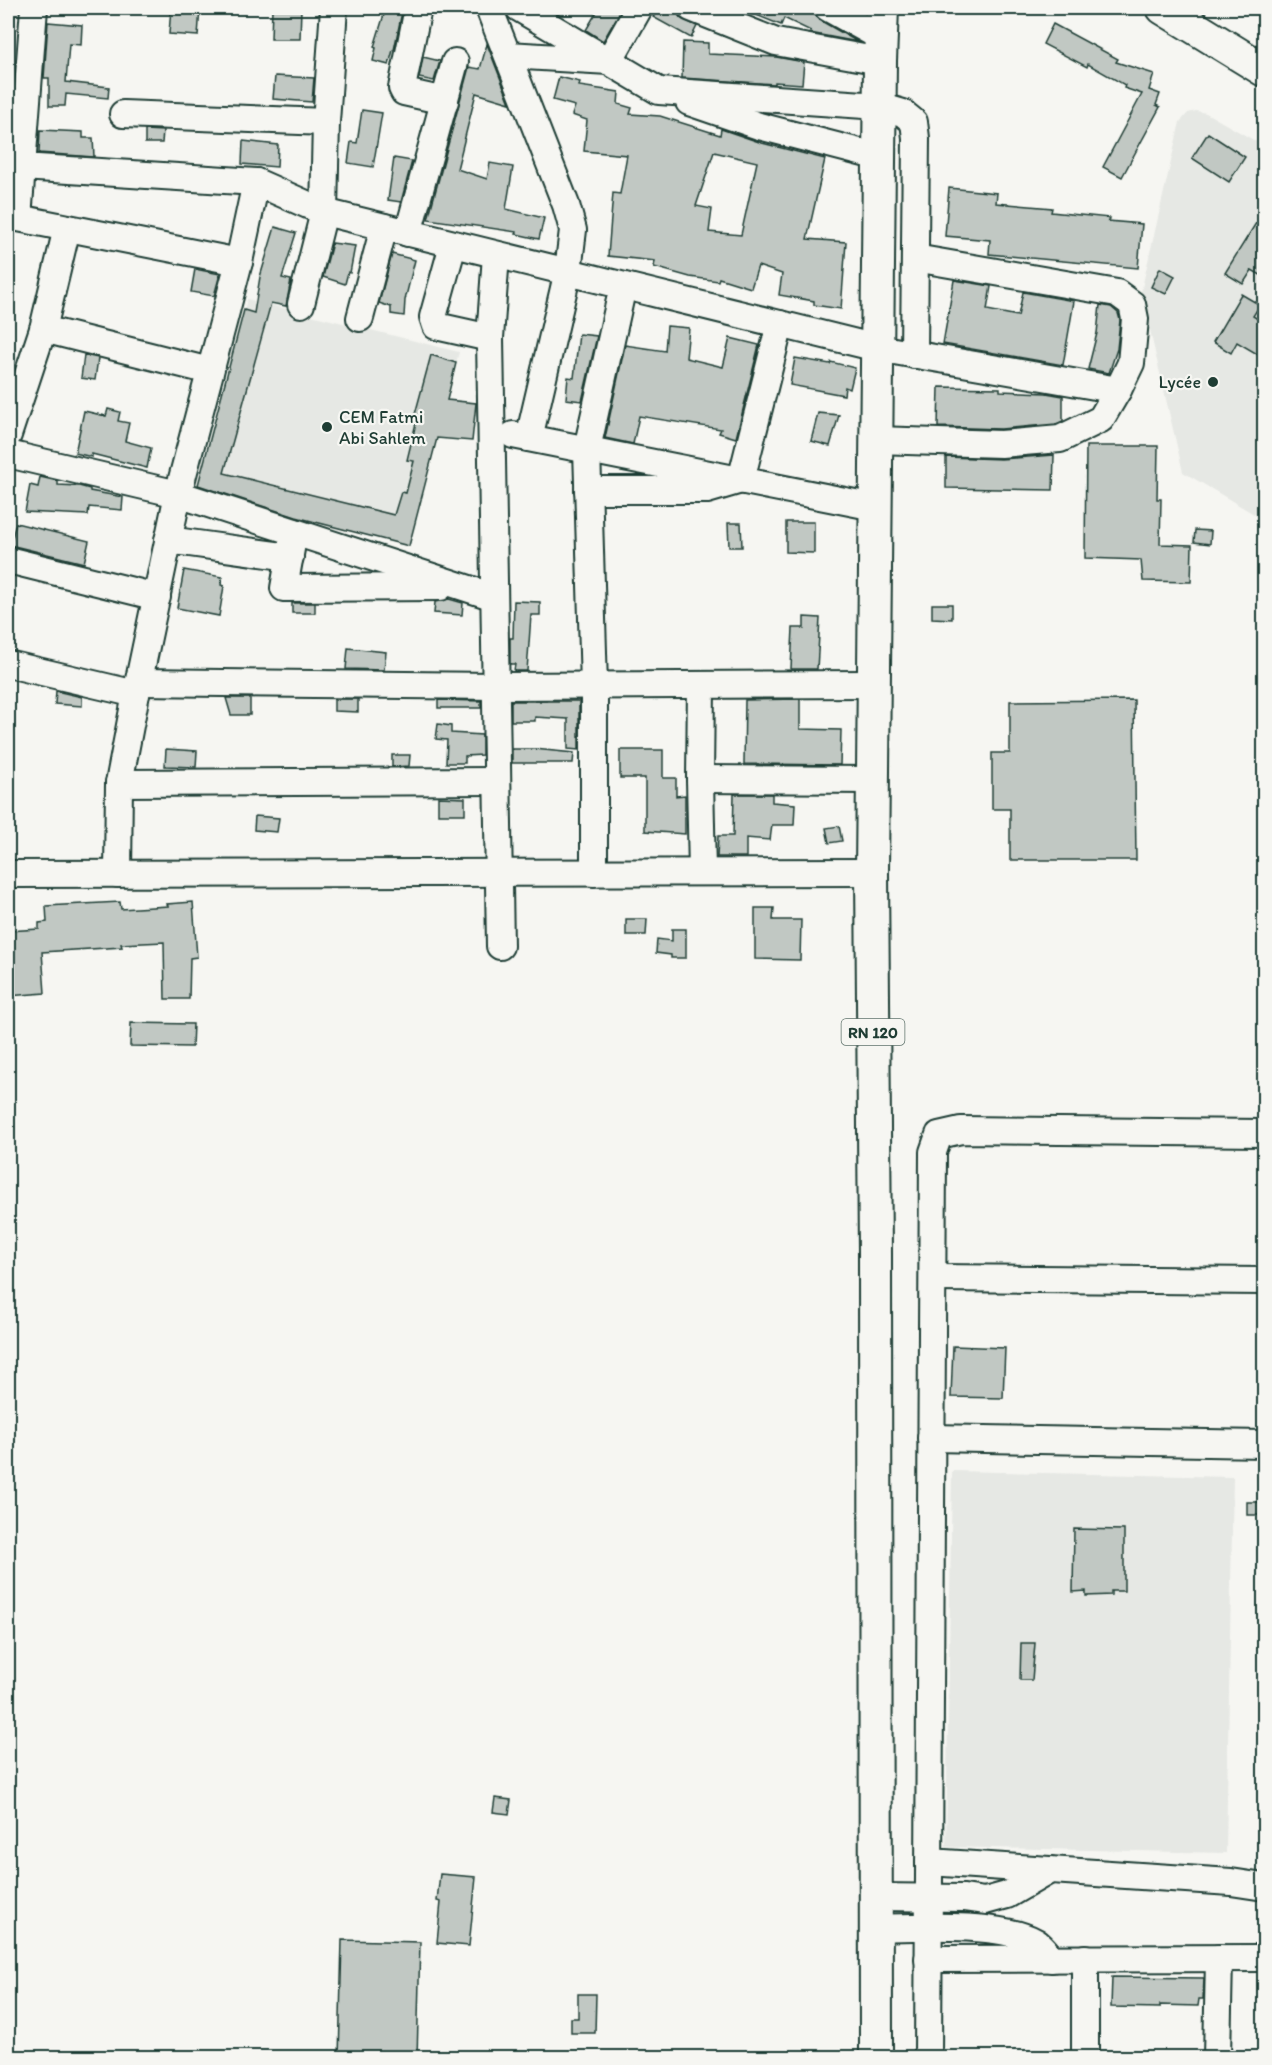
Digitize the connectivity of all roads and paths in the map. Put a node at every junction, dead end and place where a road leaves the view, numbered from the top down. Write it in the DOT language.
graph roads {
  1 [pos="34,8"];
  2 [pos="334,8"];
  3 [pos="418,8"];
  4 [pos="489,8"];
  5 [pos="519,8"];
  6 [pos="639,8"];
  7 [pos="691,8"];
  8 [pos="828,8"];
  9 [pos="1163,8"];
  10 [pos="881,35"];
  11 [pos="508,55"];
  12 [pos="609,61"];
  13 [pos="456,62"];
  14 [pos="1264,70"];
  15 [pos="659,91"];
  16 [pos="445,101"];
  17 [pos="879,106"];
  18 [pos="123,114"];
  19 [pos="326,122"];
  20 [pos="879,157"];
  21 [pos="22,167"];
  22 [pos="256,182"];
  23 [pos="324,212"];
  24 [pos="13,220"];
  25 [pos="67,228"];
  26 [pos="396,230"];
  27 [pos="453,245"];
  28 [pos="496,255"];
  29 [pos="915,258"];
  30 [pos="239,262"];
  31 [pos="568,271"];
  32 [pos="623,286"];
  33 [pos="302,304"];
  34 [pos="360,318"];
  35 [pos="780,324"];
  36 [pos="43,329"];
  37 [pos="490,338"];
  38 [pos="877,348"];
  39 [pos="914,355"];
  40 [pos="210,371"];
  41 [pos="1118,390"];
  42 [pos="492,431"];
  43 [pos="8,435"];
  44 [pos="529,438"];
  45 [pos="876,440"];
  46 [pos="587,449"];
  47 [pos="8,454"];
  48 [pos="741,480"];
  49 [pos="588,490"];
  50 [pos="178,494"];
  51 [pos="875,507"];
  52 [pos="294,532"];
  53 [pos="168,540"];
  54 [pos="290,557"];
  55 [pos="8,560"];
  56 [pos="463,587"];
  57 [pos="157,597"];
  58 [pos="494,597"];
  59 [pos="8,664"];
  60 [pos="873,684"];
  61 [pos="701,685"];
  62 [pos="495,686"];
  63 [pos="594,686"];
  64 [pos="138,688"];
  65 [pos="700,779"];
  66 [pos="873,780"];
  67 [pos="497,781"];
  68 [pos="119,783"];
  69 [pos="702,872"];
  70 [pos="872,872"];
  71 [pos="498,873"];
  72 [pos="594,873"];
  73 [pos="8,874"];
  74 [pos="118,874"];
  75 [pos="500,946"];
  76 [pos="1264,1133"];
  77 [pos="933,1278"];
  78 [pos="1264,1281"];
  79 [pos="931,1438"];
  80 [pos="1264,1444"];
  81 [pos="929,1862"];
  82 [pos="1050,1870"];
  83 [pos="1264,1887"];
  84 [pos="876,1896"];
  85 [pos="929,1899"];
  86 [pos="928,1926"];
  87 [pos="876,1928"];
  88 [pos="1085,1958"];
  89 [pos="1220,1958"];
  90 [pos="1264,1958"];
  91 [pos="928,1959"];
  92 [pos="1052,1959"];
  93 [pos="876,2058"];
  94 [pos="928,2058"];
  95 [pos="1085,2058"];
  96 [pos="1217,2058"];
  1 -- 21 [label="street"];
  2 -- 19 [label="street"];
  3 -- 16 [label="street"];
  4 -- 11 [label="street"];
  5 -- 12 [label="street"];
  6 -- 12 [label="street"];
  7 -- 10 [label="street"];
  8 -- 10 [label="street"];
  9 -- 14 [label="main road"];
  10 -- 17 [label="main road, RN 120"];
  11 -- 12 [label="street"];
  11 -- 31 [label="street"];
  12 -- 15 [label="street"];
  13 -- 16 [label="street"];
  15 -- 17 [label="street"];
  15 -- 20 [label="street"];
  16 -- 26 [label="street"];
  17 -- 20 [label="main road, RN 120"];
  17 -- 29 [label="street"];
  18 -- 19 [label="street"];
  19 -- 23 [label="street"];
  20 -- 38 [label="main road, RN 120"];
  21 -- 22 [label="street"];
  21 -- 24 [label="street"];
  22 -- 23 [label="street"];
  22 -- 30 [label="street"];
  23 -- 26 [label="street"];
  23 -- 33 [label="street"];
  24 -- 25 [label="street"];
  25 -- 30 [label="street"];
  25 -- 36 [label="street"];
  26 -- 27 [label="street"];
  26 -- 34 [label="street"];
  27 -- 28 [label="street"];
  27 -- 37 [label="street"];
  28 -- 31 [label="street"];
  28 -- 37 [label="street"];
  29 -- 39 [label="street"];
  29 -- 41 [label="street"];
  30 -- 40 [label="street"];
  31 -- 32 [label="street"];
  31 -- 44 [label="street"];
  32 -- 35 [label="street"];
  32 -- 46 [label="street"];
  35 -- 38 [label="street"];
  35 -- 48 [label="street"];
  36 -- 40 [label="street"];
  36 -- 43 [label="street"];
  37 -- 42 [label="street"];
  38 -- 39 [label="street"];
  38 -- 45 [label="main road, RN 120"];
  39 -- 41 [label="street"];
  40 -- 50 [label="street"];
  41 -- 45 [label="street"];
  42 -- 44 [label="street"];
  42 -- 58 [label="street"];
  44 -- 46 [label="street"];
  45 -- 51 [label="main road, RN 120"];
  46 -- 48 [label="street"];
  46 -- 49 [label="street"];
  47 -- 50 [label="street"];
  48 -- 49 [label="street"];
  48 -- 51 [label="street"];
  49 -- 63 [label="street"];
  50 -- 52 [label="street"];
  50 -- 53 [label="street"];
  51 -- 60 [label="main road, RN 120"];
  52 -- 54 [label="street"];
  52 -- 56 [label="street"];
  53 -- 54 [label="street"];
  53 -- 57 [label="street"];
  54 -- 56 [label="street"];
  55 -- 57 [label="street"];
  56 -- 58 [label="street"];
  57 -- 64 [label="street"];
  58 -- 62 [label="street"];
  59 -- 64 [label="street"];
  60 -- 61 [label="street"];
  60 -- 66 [label="main road, RN 120"];
  61 -- 63 [label="street"];
  61 -- 65 [label="street"];
  62 -- 63 [label="street"];
  62 -- 64 [label="street"];
  62 -- 67 [label="street"];
  63 -- 72 [label="street"];
  64 -- 68 [label="street"];
  65 -- 66 [label="street"];
  65 -- 69 [label="street"];
  66 -- 70 [label="main road, RN 120"];
  67 -- 68 [label="street"];
  67 -- 71 [label="street"];
  68 -- 74 [label="street"];
  69 -- 70 [label="street"];
  69 -- 72 [label="street"];
  70 -- 84 [label="main road, RN 120"];
  71 -- 72 [label="street"];
  71 -- 74 [label="street"];
  71 -- 75 [label="street"];
  73 -- 74 [label="street"];
  76 -- 77 [label="street"];
  77 -- 78 [label="street"];
  77 -- 79 [label="street"];
  79 -- 80 [label="street"];
  79 -- 81 [label="street"];
  81 -- 82 [label="street"];
  81 -- 85 [label="street"];
  82 -- 83 [label="street"];
  82 -- 85 [label="street"];
  84 -- 85 [label="street"];
  84 -- 87 [label="main road, RN 120"];
  85 -- 86 [label="street"];
  86 -- 87 [label="street"];
  86 -- 91 [label="street"];
  86 -- 92 [label="street"];
  87 -- 93 [label="main road, RN 120"];
  88 -- 89 [label="street"];
  88 -- 92 [label="street"];
  88 -- 95 [label="street"];
  89 -- 90 [label="street"];
  89 -- 96 [label="street"];
  91 -- 92 [label="street"];
  91 -- 94 [label="street"];
}
